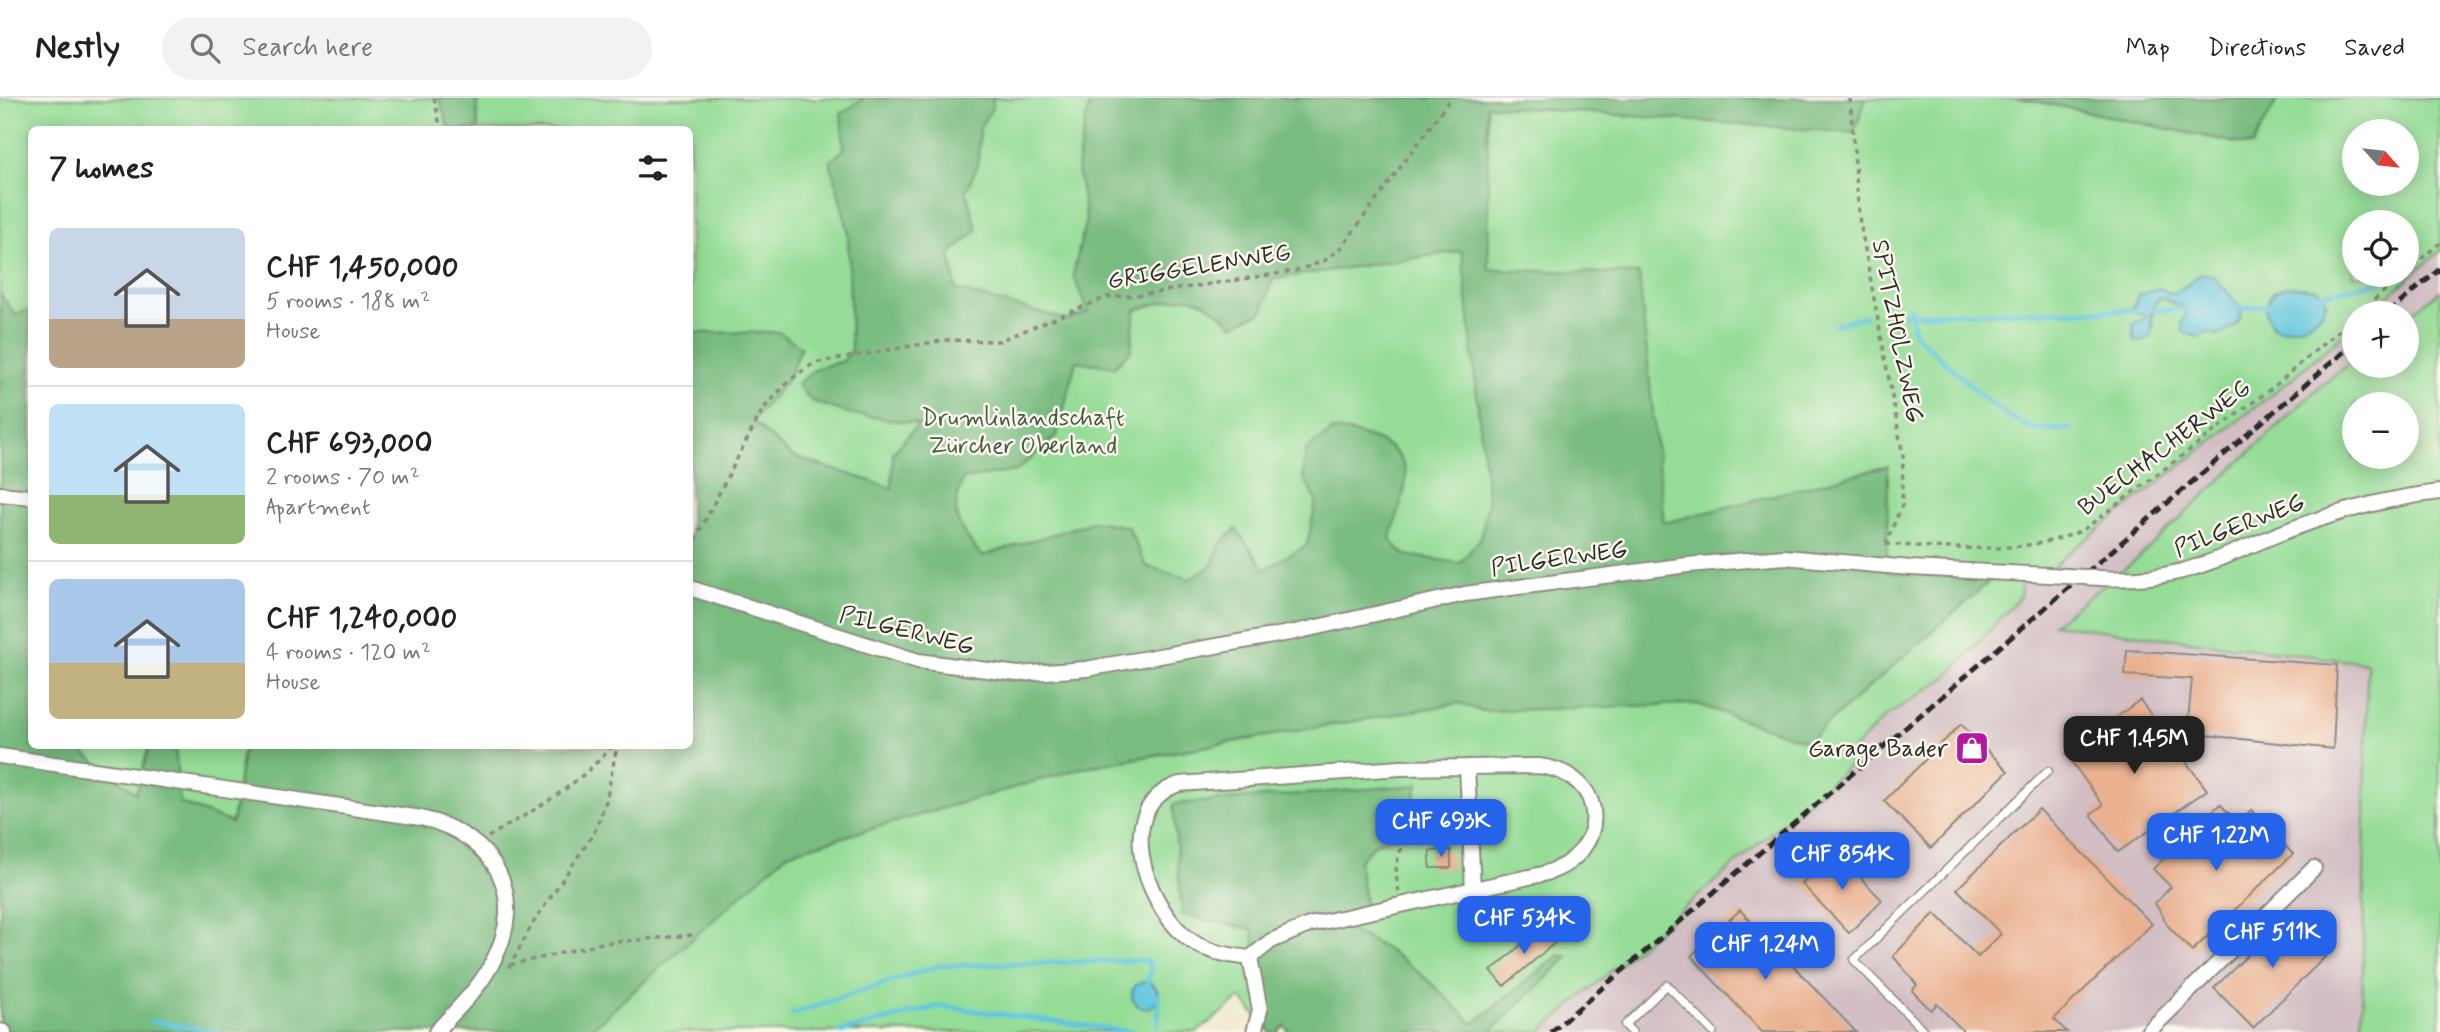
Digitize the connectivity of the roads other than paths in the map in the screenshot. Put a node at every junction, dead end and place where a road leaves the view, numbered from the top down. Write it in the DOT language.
graph roads {
  1 [pos="2440,492"];
  2 [pos="0,494"];
  3 [pos="28,498"];
  4 [pos="693,589"];
  5 [pos="0,756"];
  6 [pos="1467,767"];
  7 [pos="2048,771"];
  8 [pos="2314,867"];
  9 [pos="1473,889"];
  10 [pos="1250,958"];
  11 [pos="436,1032"];
  12 [pos="1254,1032"];
  13 [pos="1632,1032"];
  14 [pos="1713,1032"];
  15 [pos="1925,1032"];
  16 [pos="2148,1032"];
  1 -- 4 [label="street, PILGERWEG, bridge"];
  2 -- 3 [label="street"];
  5 -- 11 [label="street"];
  6 -- 9 [label="street"];
  6 -- 9 [label="street"];
  6 -- 10 [label="street"];
  7 -- 15 [label="lane"];
  8 -- 16 [label="street"];
  9 -- 10 [label="street"];
  10 -- 12 [label="street"];
  13 -- 14 [label="lane"];
}
